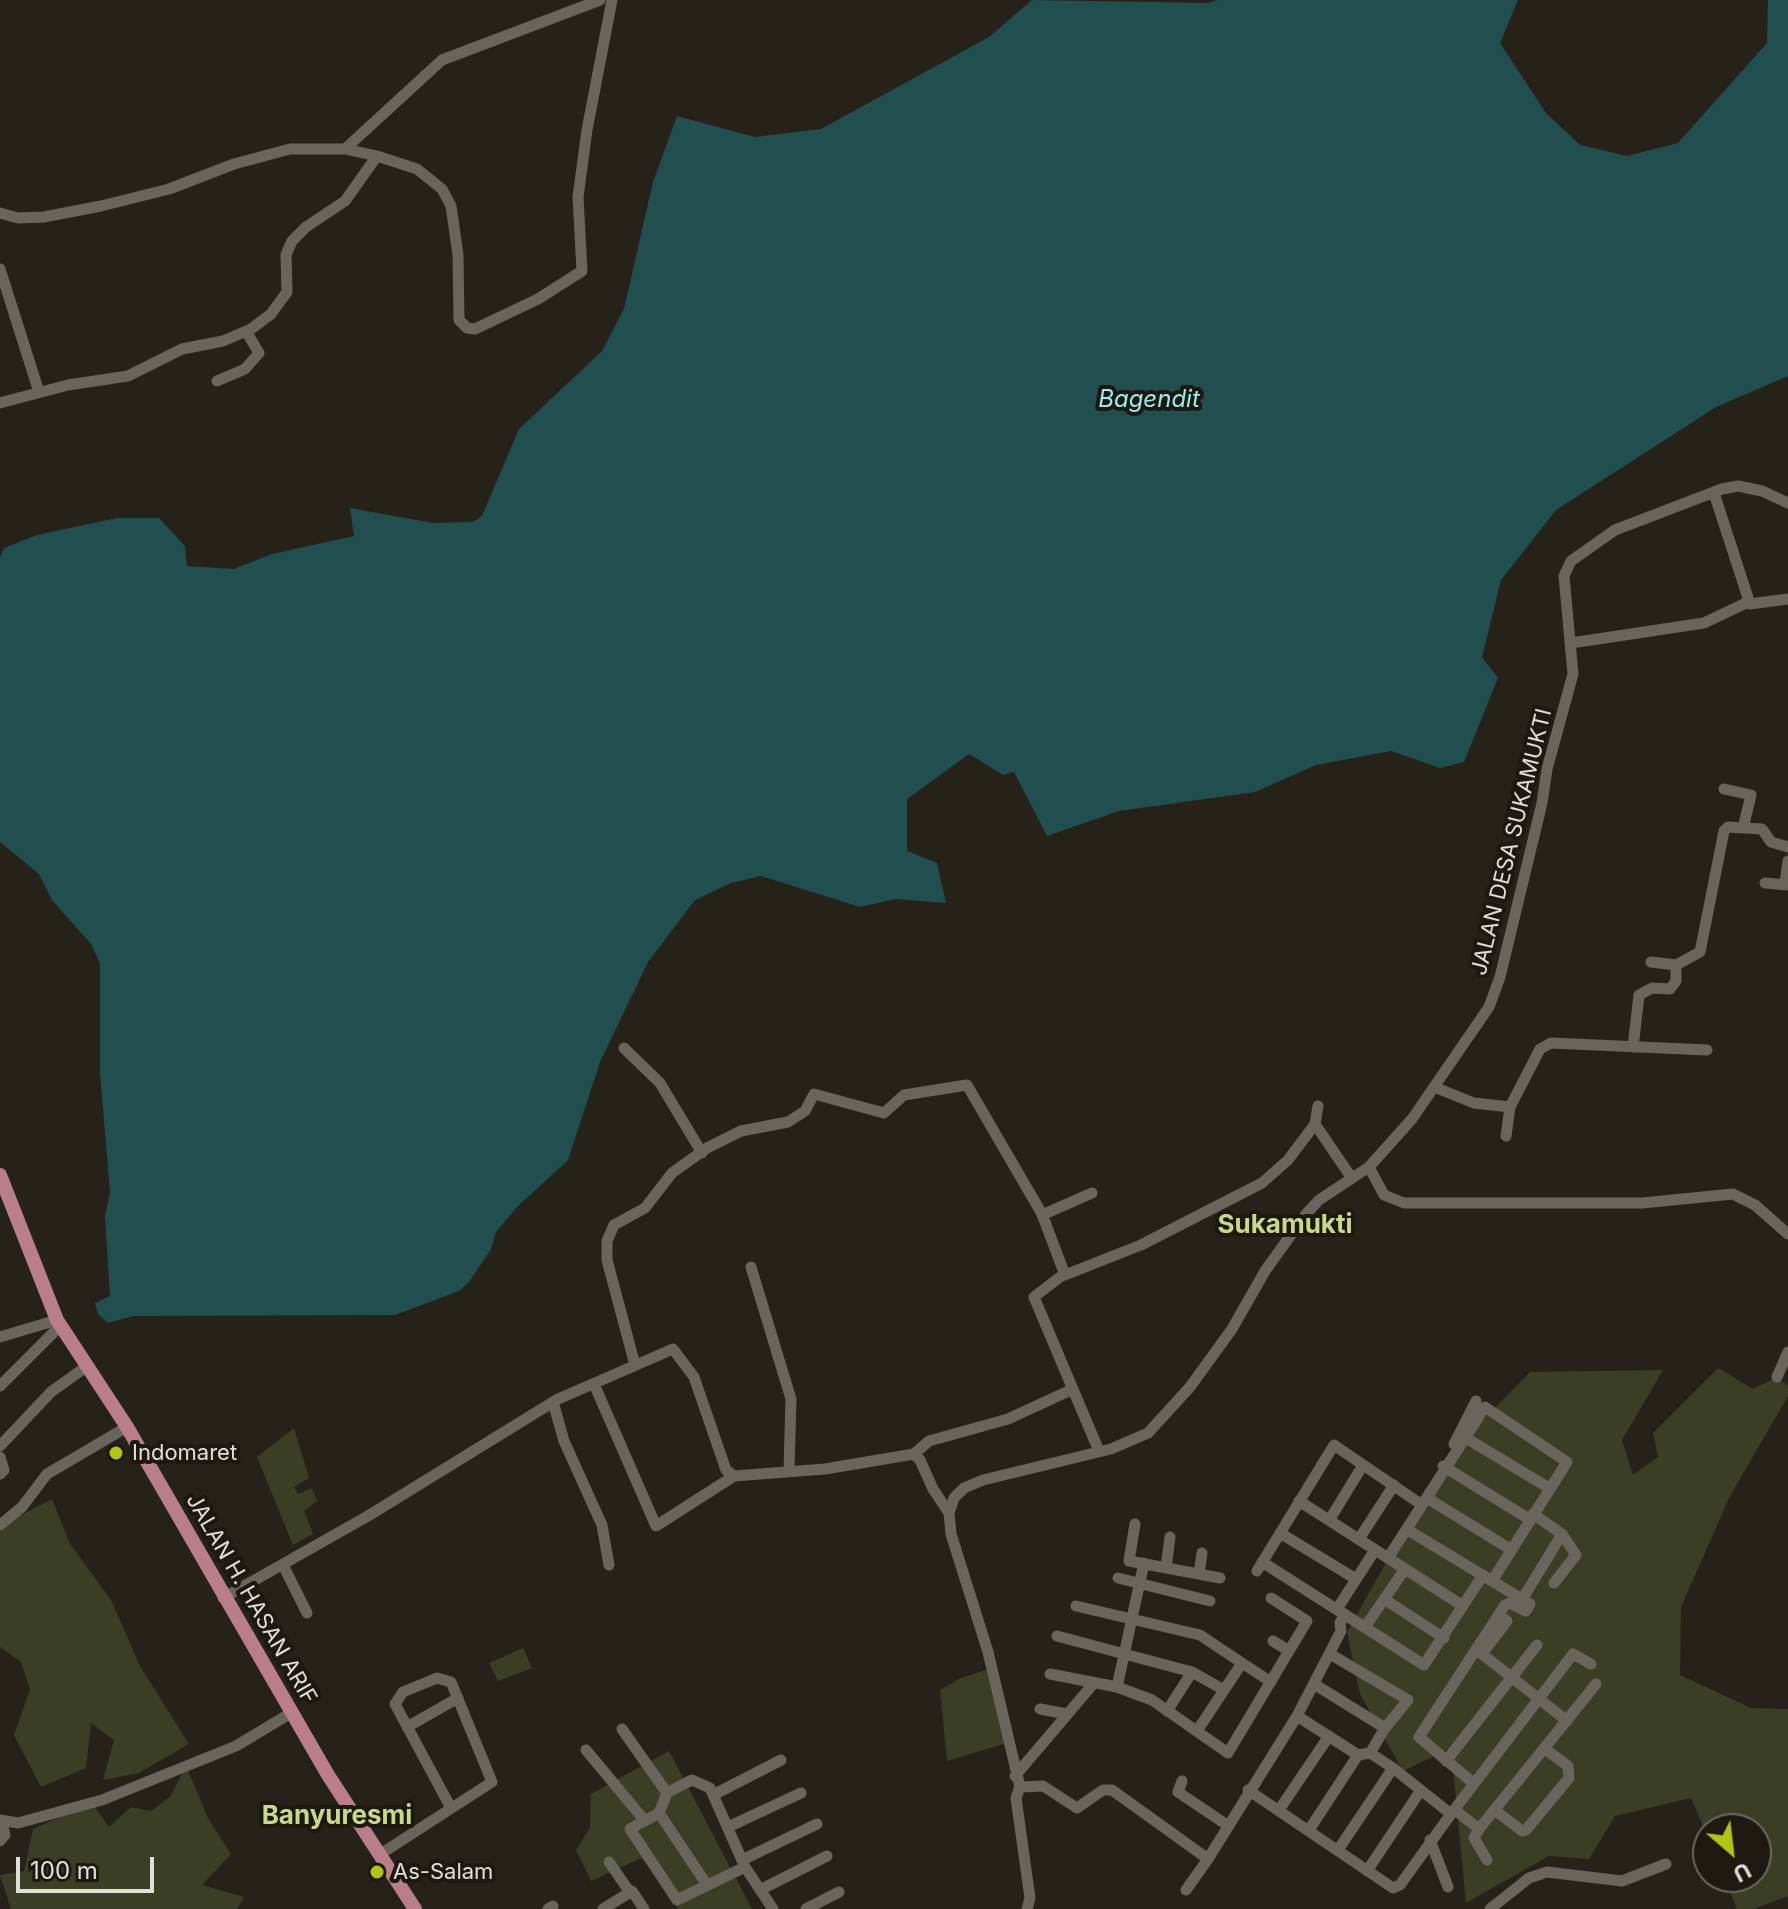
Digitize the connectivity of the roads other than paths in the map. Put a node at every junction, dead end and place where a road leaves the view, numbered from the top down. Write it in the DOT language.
graph roads {
  1 [pos="600,0"];
  2 [pos="612,0"];
  3 [pos="345,149"];
  4 [pos="377,156"];
  5 [pos="0,213"];
  6 [pos="0,269"];
  7 [pos="246,331"];
  8 [pos="217,381"];
  9 [pos="39,392"];
  10 [pos="0,403"];
  11 [pos="1714,493"];
  12 [pos="1788,503"];
  13 [pos="1788,599"];
  14 [pos="1748,602"];
  15 [pos="1571,643"];
  16 [pos="1724,789"];
  17 [pos="1743,828"];
  18 [pos="1788,847"];
  19 [pos="1788,861"];
  20 [pos="1765,883"];
  21 [pos="1786,884"];
  22 [pos="1651,962"];
  23 [pos="1676,965"];
  24 [pos="1633,1047"];
  25 [pos="624,1048"];
  26 [pos="1707,1050"];
  27 [pos="1434,1087"];
  28 [pos="1318,1106"];
  29 [pos="1510,1107"];
  30 [pos="1315,1124"];
  31 [pos="1506,1136"];
  32 [pos="702,1153"];
  33 [pos="1369,1167"];
  34 [pos="0,1175"];
  35 [pos="1351,1177"];
  36 [pos="1092,1193"];
  37 [pos="5,1202"];
  38 [pos="1042,1215"];
  39 [pos="1788,1234"];
  40 [pos="751,1267"];
  41 [pos="1064,1274"];
  42 [pos="59,1323"];
  43 [pos="0,1337"];
  44 [pos="1788,1352"];
  45 [pos="635,1365"];
  46 [pos="87,1366"];
  47 [pos="1777,1377"];
  48 [pos="594,1384"];
  49 [pos="0,1386"];
  50 [pos="1073,1389"];
  51 [pos="1463,1392"];
  52 [pos="553,1402"];
  53 [pos="1480,1404"];
  54 [pos="127,1427"];
  55 [pos="1462,1436"];
  56 [pos="0,1446"];
  57 [pos="1099,1451"];
  58 [pos="914,1454"];
  59 [pos="0,1457"];
  60 [pos="1363,1465"];
  61 [pos="1445,1467"];
  62 [pos="789,1470"];
  63 [pos="0,1474"];
  64 [pos="734,1476"];
  65 [pos="1394,1485"];
  66 [pos="1549,1488"];
  67 [pos="1299,1501"];
  68 [pos="1425,1501"];
  69 [pos="949,1513"];
  70 [pos="1531,1517"];
  71 [pos="1330,1519"];
  72 [pos="1135,1524"];
  73 [pos="0,1525"];
  74 [pos="1408,1530"];
  75 [pos="1280,1533"];
  76 [pos="1562,1534"];
  77 [pos="1170,1537"];
  78 [pos="1359,1539"];
  79 [pos="1510,1549"];
  80 [pos="1375,1550"];
  81 [pos="1202,1553"];
  82 [pos="1388,1558"];
  83 [pos="1144,1563"];
  84 [pos="283,1565"];
  85 [pos="609,1565"];
  86 [pos="1166,1568"];
  87 [pos="1405,1569"];
  88 [pos="1199,1574"];
  89 [pos="1118,1578"];
  90 [pos="1220,1578"];
  91 [pos="1488,1578"];
  92 [pos="1356,1579"];
  93 [pos="1554,1583"];
  94 [pos="1138,1584"];
  95 [pos="223,1598"];
  96 [pos="1271,1598"];
  97 [pos="1523,1598"];
  98 [pos="1384,1599"];
  99 [pos="1210,1601"];
  100 [pos="1076,1606"];
  101 [pos="1463,1606"];
  102 [pos="307,1613"];
  103 [pos="1345,1614"];
  104 [pos="1131,1619"];
  105 [pos="1365,1627"];
  106 [pos="1057,1636"];
  107 [pos="1444,1638"];
  108 [pos="1273,1641"];
  109 [pos="1537,1645"];
  110 [pos="1125,1651"];
  111 [pos="1289,1651"];
  112 [pos="1480,1652"];
  113 [pos="1330,1654"];
  114 [pos="1242,1663"];
  115 [pos="1591,1664"];
  116 [pos="1192,1672"];
  117 [pos="1050,1674"];
  118 [pos="1512,1676"];
  119 [pos="1271,1682"];
  120 [pos="1094,1683"];
  121 [pos="1314,1684"];
  122 [pos="1596,1684"];
  123 [pos="1117,1687"];
  124 [pos="1224,1690"];
  125 [pos="1539,1697"];
  126 [pos="458,1698"];
  127 [pos="1040,1709"];
  128 [pos="1167,1711"];
  129 [pos="291,1713"];
  130 [pos="1067,1714"];
  131 [pos="1297,1716"];
  132 [pos="1567,1721"];
  133 [pos="407,1727"];
  134 [pos="1385,1728"];
  135 [pos="622,1729"];
  136 [pos="1197,1731"];
  137 [pos="1329,1736"];
  138 [pos="1545,1749"];
  139 [pos="586,1750"];
  140 [pos="1364,1754"];
  141 [pos="781,1760"];
  142 [pos="1446,1761"];
  143 [pos="1393,1768"];
  144 [pos="1182,1781"];
  145 [pos="1017,1782"];
  146 [pos="1472,1782"];
  147 [pos="1248,1790"];
  148 [pos="1421,1790"];
  149 [pos="667,1793"];
  150 [pos="801,1793"];
  151 [pos="715,1794"];
  152 [pos="451,1808"];
  153 [pos="1279,1810"];
  154 [pos="1496,1811"];
  155 [pos="1453,1812"];
  156 [pos="659,1813"];
  157 [pos="1,1821"];
  158 [pos="645,1821"];
  159 [pos="817,1824"];
  160 [pos="1227,1825"];
  161 [pos="728,1827"];
  162 [pos="1479,1829"];
  163 [pos="1309,1830"];
  164 [pos="1430,1840"];
  165 [pos="0,1841"];
  166 [pos="1338,1850"];
  167 [pos="379,1855"];
  168 [pos="827,1856"];
  169 [pos="1208,1859"];
  170 [pos="1487,1860"];
  171 [pos="609,1862"];
  172 [pos="744,1863"];
  173 [pos="1666,1864"];
  174 [pos="1367,1871"];
  175 [pos="707,1885"];
  176 [pos="1448,1887"];
  177 [pos="760,1890"];
  178 [pos="1186,1890"];
  179 [pos="629,1891"];
  180 [pos="839,1892"];
  181 [pos="816,1907"];
  182 [pos="415,1909"];
  183 [pos="603,1909"];
  184 [pos="644,1909"];
  185 [pos="773,1909"];
  186 [pos="1027,1909"];
  187 [pos="1490,1909"];
  1 -- 3 [label="street"];
  2 -- 4 [label="street"];
  3 -- 4 [label="street"];
  3 -- 5 [label="street"];
  4 -- 7 [label="street"];
  6 -- 9 [label="street"];
  7 -- 8 [label="street"];
  7 -- 9 [label="street"];
  9 -- 10 [label="street"];
  11 -- 12 [label="street, JALAN DESA SUKAMUKTI"];
  11 -- 14 [label="street"];
  11 -- 15 [label="street, JALAN DESA SUKAMUKTI"];
  13 -- 14 [label="street"];
  14 -- 15 [label="street"];
  15 -- 27 [label="street, JALAN DESA SUKAMUKTI"];
  16 -- 17 [label="street"];
  17 -- 18 [label="street"];
  17 -- 23 [label="street"];
  19 -- 21 [label="street"];
  20 -- 21 [label="street"];
  22 -- 23 [label="street"];
  23 -- 24 [label="street"];
  24 -- 26 [label="street"];
  24 -- 29 [label="street"];
  25 -- 32 [label="street"];
  27 -- 29 [label="street"];
  27 -- 33 [label="street, JALAN DESA SUKAMUKTI"];
  28 -- 30 [label="street"];
  29 -- 31 [label="street"];
  30 -- 35 [label="street"];
  30 -- 41 [label="street"];
  32 -- 38 [label="street"];
  32 -- 45 [label="street"];
  33 -- 35 [label="street, JALAN DESA SUKAMUKTI"];
  33 -- 39 [label="street"];
  34 -- 37 [label="main road, JALAN H. HASAN ARIF"];
  35 -- 57 [label="street, JALAN DESA SUKAMUKTI"];
  36 -- 38 [label="street"];
  37 -- 42 [label="main road, JALAN H. HASAN ARIF"];
  38 -- 41 [label="street"];
  40 -- 62 [label="street"];
  41 -- 50 [label="street"];
  42 -- 43 [label="street"];
  42 -- 46 [label="main road, JALAN H. HASAN ARIF"];
  42 -- 49 [label="street"];
  44 -- 47 [label="street"];
  45 -- 48 [label="street"];
  45 -- 64 [label="street"];
  46 -- 54 [label="main road, JALAN H. HASAN ARIF"];
  46 -- 56 [label="street"];
  48 -- 52 [label="street"];
  48 -- 64 [label="street"];
  50 -- 57 [label="street"];
  50 -- 58 [label="street"];
  51 -- 53 [label="street"];
  52 -- 84 [label="street"];
  52 -- 85 [label="street"];
  53 -- 55 [label="street"];
  53 -- 66 [label="street"];
  54 -- 73 [label="street"];
  54 -- 95 [label="main road, JALAN H. HASAN ARIF"];
  55 -- 61 [label="street"];
  55 -- 66 [label="street"];
  57 -- 69 [label="street, JALAN DESA SUKAMUKTI"];
  58 -- 62 [label="street"];
  58 -- 69 [label="street"];
  59 -- 63 [label="street"];
  60 -- 65 [label="street"];
  60 -- 67 [label="street"];
  60 -- 71 [label="street"];
  61 -- 68 [label="street"];
  61 -- 70 [label="street"];
  62 -- 64 [label="street"];
  65 -- 68 [label="street"];
  65 -- 78 [label="street"];
  66 -- 70 [label="street"];
  67 -- 71 [label="street"];
  67 -- 75 [label="street"];
  68 -- 74 [label="street"];
  68 -- 79 [label="street"];
  69 -- 145 [label="street"];
  70 -- 76 [label="street"];
  70 -- 79 [label="street"];
  71 -- 78 [label="street"];
  72 -- 83 [label="street"];
  74 -- 82 [label="street"];
  74 -- 91 [label="street"];
  75 -- 92 [label="street"];
  75 -- 103 [label="street"];
  76 -- 93 [label="street"];
  76 -- 97 [label="street"];
  77 -- 86 [label="street"];
  78 -- 80 [label="street"];
  79 -- 91 [label="street"];
  80 -- 82 [label="street"];
  80 -- 92 [label="street"];
  81 -- 88 [label="street"];
  82 -- 87 [label="street"];
  83 -- 86 [label="street"];
  83 -- 94 [label="street"];
  84 -- 95 [label="street"];
  84 -- 102 [label="street"];
  86 -- 88 [label="street"];
  87 -- 98 [label="street"];
  87 -- 101 [label="street"];
  88 -- 90 [label="street"];
  89 -- 94 [label="street"];
  91 -- 97 [label="street"];
  91 -- 101 [label="street"];
  92 -- 103 [label="street"];
  94 -- 99 [label="street"];
  94 -- 104 [label="street"];
  95 -- 129 [label="main road, JALAN H. HASAN ARIF"];
  96 -- 111 [label="street"];
  97 -- 112 [label="street"];
  98 -- 105 [label="street"];
  98 -- 107 [label="street"];
  100 -- 104 [label="street"];
  101 -- 107 [label="street"];
  103 -- 105 [label="street"];
  103 -- 113 [label="street"];
  104 -- 110 [label="street"];
  104 -- 114 [label="street"];
  105 -- 107 [label="street"];
  106 -- 110 [label="street"];
  108 -- 111 [label="street"];
  109 -- 118 [label="street"];
  110 -- 116 [label="street"];
  110 -- 123 [label="street"];
  111 -- 119 [label="street"];
  112 -- 118 [label="street"];
  112 -- 142 [label="street"];
  113 -- 121 [label="street"];
  113 -- 134 [label="street"];
  114 -- 119 [label="street"];
  114 -- 124 [label="street"];
  115 -- 125 [label="street"];
  116 -- 124 [label="street"];
  116 -- 128 [label="street"];
  117 -- 120 [label="street"];
  118 -- 125 [label="street"];
  118 -- 142 [label="street"];
  119 -- 136 [label="street"];
  120 -- 123 [label="street"];
  120 -- 130 [label="street"];
  121 -- 131 [label="street"];
  121 -- 134 [label="street"];
  122 -- 132 [label="street"];
  123 -- 128 [label="street"];
  124 -- 136 [label="street"];
  125 -- 132 [label="street"];
  125 -- 146 [label="street"];
  126 -- 133 [label="street"];
  126 -- 133 [label="street"];
  126 -- 152 [label="street"];
  127 -- 130 [label="street"];
  128 -- 136 [label="street"];
  129 -- 157 [label="street"];
  129 -- 167 [label="main road, JALAN H. HASAN ARIF"];
  130 -- 145 [label="street"];
  131 -- 137 [label="street"];
  131 -- 147 [label="street"];
  132 -- 138 [label="street"];
  133 -- 152 [label="street"];
  134 -- 140 [label="street"];
  135 -- 149 [label="street"];
  137 -- 140 [label="street"];
  137 -- 153 [label="street"];
  138 -- 154 [label="street"];
  138 -- 154 [label="street"];
  139 -- 158 [label="street"];
  140 -- 143 [label="street"];
  140 -- 163 [label="street"];
  141 -- 151 [label="street"];
  142 -- 146 [label="street"];
  143 -- 148 [label="street"];
  143 -- 166 [label="street"];
  144 -- 160 [label="street"];
  145 -- 169 [label="street"];
  145 -- 186 [label="street"];
  146 -- 155 [label="street"];
  147 -- 153 [label="street"];
  147 -- 160 [label="street"];
  148 -- 155 [label="street"];
  148 -- 174 [label="street"];
  149 -- 151 [label="street"];
  149 -- 156 [label="street"];
  150 -- 161 [label="street"];
  151 -- 161 [label="street"];
  152 -- 167 [label="street"];
  153 -- 163 [label="street"];
  154 -- 162 [label="street"];
  155 -- 162 [label="street"];
  155 -- 164 [label="street"];
  156 -- 158 [label="street"];
  156 -- 175 [label="street"];
  157 -- 165 [label="street"];
  158 -- 175 [label="street"];
  159 -- 172 [label="street"];
  160 -- 169 [label="street"];
  161 -- 172 [label="street"];
  162 -- 170 [label="street"];
  163 -- 166 [label="street"];
  164 -- 174 [label="street"];
  164 -- 176 [label="street"];
  166 -- 174 [label="street"];
  167 -- 182 [label="main road, JALAN H. HASAN ARIF"];
  168 -- 177 [label="street"];
  169 -- 178 [label="street"];
  171 -- 179 [label="street"];
  172 -- 175 [label="street"];
  172 -- 177 [label="street"];
  173 -- 187 [label="street"];
  177 -- 185 [label="street"];
  179 -- 183 [label="street"];
  179 -- 184 [label="street"];
  180 -- 181 [label="street"];
}
